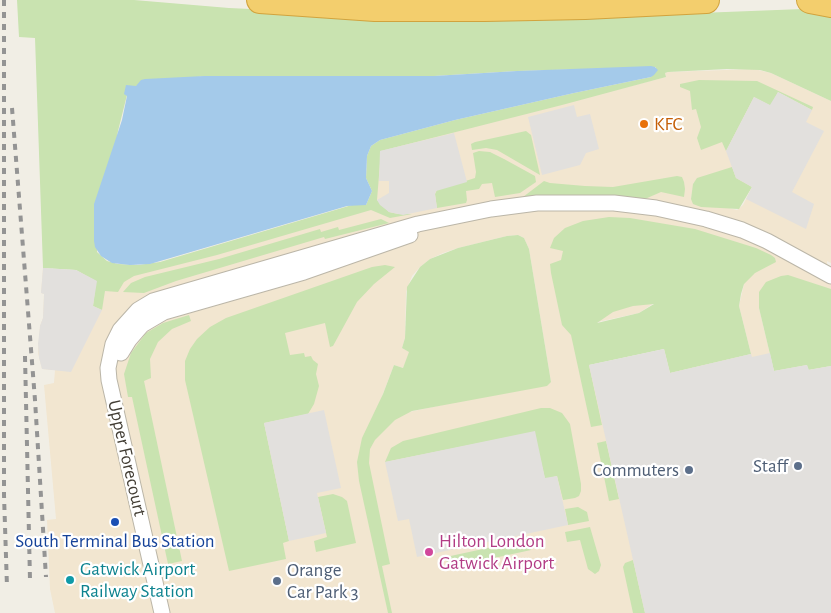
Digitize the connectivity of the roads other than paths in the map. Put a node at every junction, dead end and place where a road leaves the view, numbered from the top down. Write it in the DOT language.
graph roads {
  1 [pos="260,0"];
  2 [pos="706,0"];
  3 [pos="810,0"];
  4 [pos="831,4"];
  5 [pos="465,215"];
  6 [pos="831,276"];
  7 [pos="121,353"];
  8 [pos="162,613"];
  1 -- 2 [label="highway"];
  3 -- 4 [label="highway"];
  5 -- 6 [label="street"];
  5 -- 7 [label="street"];
  5 -- 8 [label="street, Upper Forecourt"];
}
